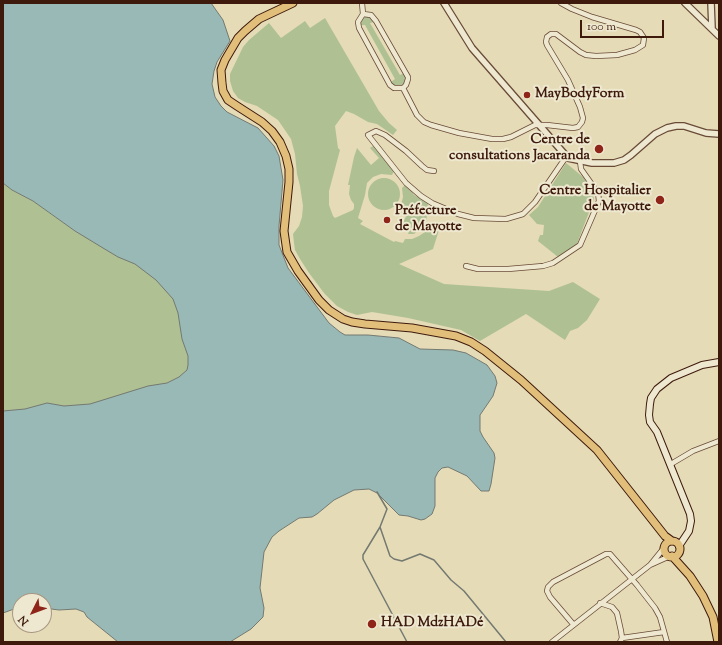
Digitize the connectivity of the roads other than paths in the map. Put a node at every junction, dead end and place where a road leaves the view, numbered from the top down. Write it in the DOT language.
graph roads {
  1 [pos="294,3"];
  2 [pos="362,3"];
  3 [pos="444,3"];
  4 [pos="562,3"];
  5 [pos="685,3"];
  6 [pos="711,3"];
  7 [pos="710,13"];
  8 [pos="363,14"];
  9 [pos="703,20"];
  10 [pos="712,28"];
  11 [pos="719,36"];
  12 [pos="402,88"];
  13 [pos="539,125"];
  14 [pos="719,134"];
  15 [pos="566,157"];
  16 [pos="580,161"];
  17 [pos="434,171"];
  18 [pos="466,266"];
  19 [pos="719,362"];
  20 [pos="719,441"];
  21 [pos="671,464"];
  22 [pos="650,518"];
  23 [pos="677,544"];
  24 [pos="664,547"];
  25 [pos="671,556"];
  26 [pos="650,565"];
  27 [pos="632,579"];
  28 [pos="695,582"];
  29 [pos="600,603"];
  30 [pos="573,624"];
  31 [pos="664,632"];
  32 [pos="621,640"];
  33 [pos="552,642"];
  34 [pos="667,642"];
  35 [pos="718,642"];
  1 -- 22 [label="main road"];
  2 -- 8 [label="street"];
  3 -- 13 [label="street"];
  4 -- 13 [label="street"];
  5 -- 9 [label="street"];
  6 -- 7 [label="street"];
  7 -- 9 [label="street"];
  7 -- 10 [label="street"];
  8 -- 12 [label="street"];
  8 -- 12 [label="street"];
  9 -- 10 [label="street"];
  10 -- 11 [label="street"];
  12 -- 13 [label="street"];
  13 -- 15 [label="street"];
  14 -- 16 [label="street"];
  15 -- 16 [label="street"];
  15 -- 17 [label="street"];
  16 -- 18 [label="street"];
  19 -- 21 [label="main road"];
  20 -- 21 [label="street"];
  21 -- 23 [label="main road"];
  22 -- 23 [label="main road"];
  22 -- 24 [label="main road"];
  23 -- 24 [label="main road"];
  23 -- 25 [label="main road"];
  23 -- 28 [label="main road"];
  24 -- 25 [label="main road"];
  24 -- 26 [label="street"];
  25 -- 26 [label="street"];
  25 -- 28 [label="main road"];
  26 -- 27 [label="street"];
  27 -- 29 [label="street"];
  27 -- 30 [label="street"];
  27 -- 31 [label="street"];
  28 -- 35 [label="main road"];
  29 -- 30 [label="street"];
  29 -- 32 [label="street"];
  30 -- 33 [label="street"];
  31 -- 32 [label="street"];
  31 -- 34 [label="street"];
}
